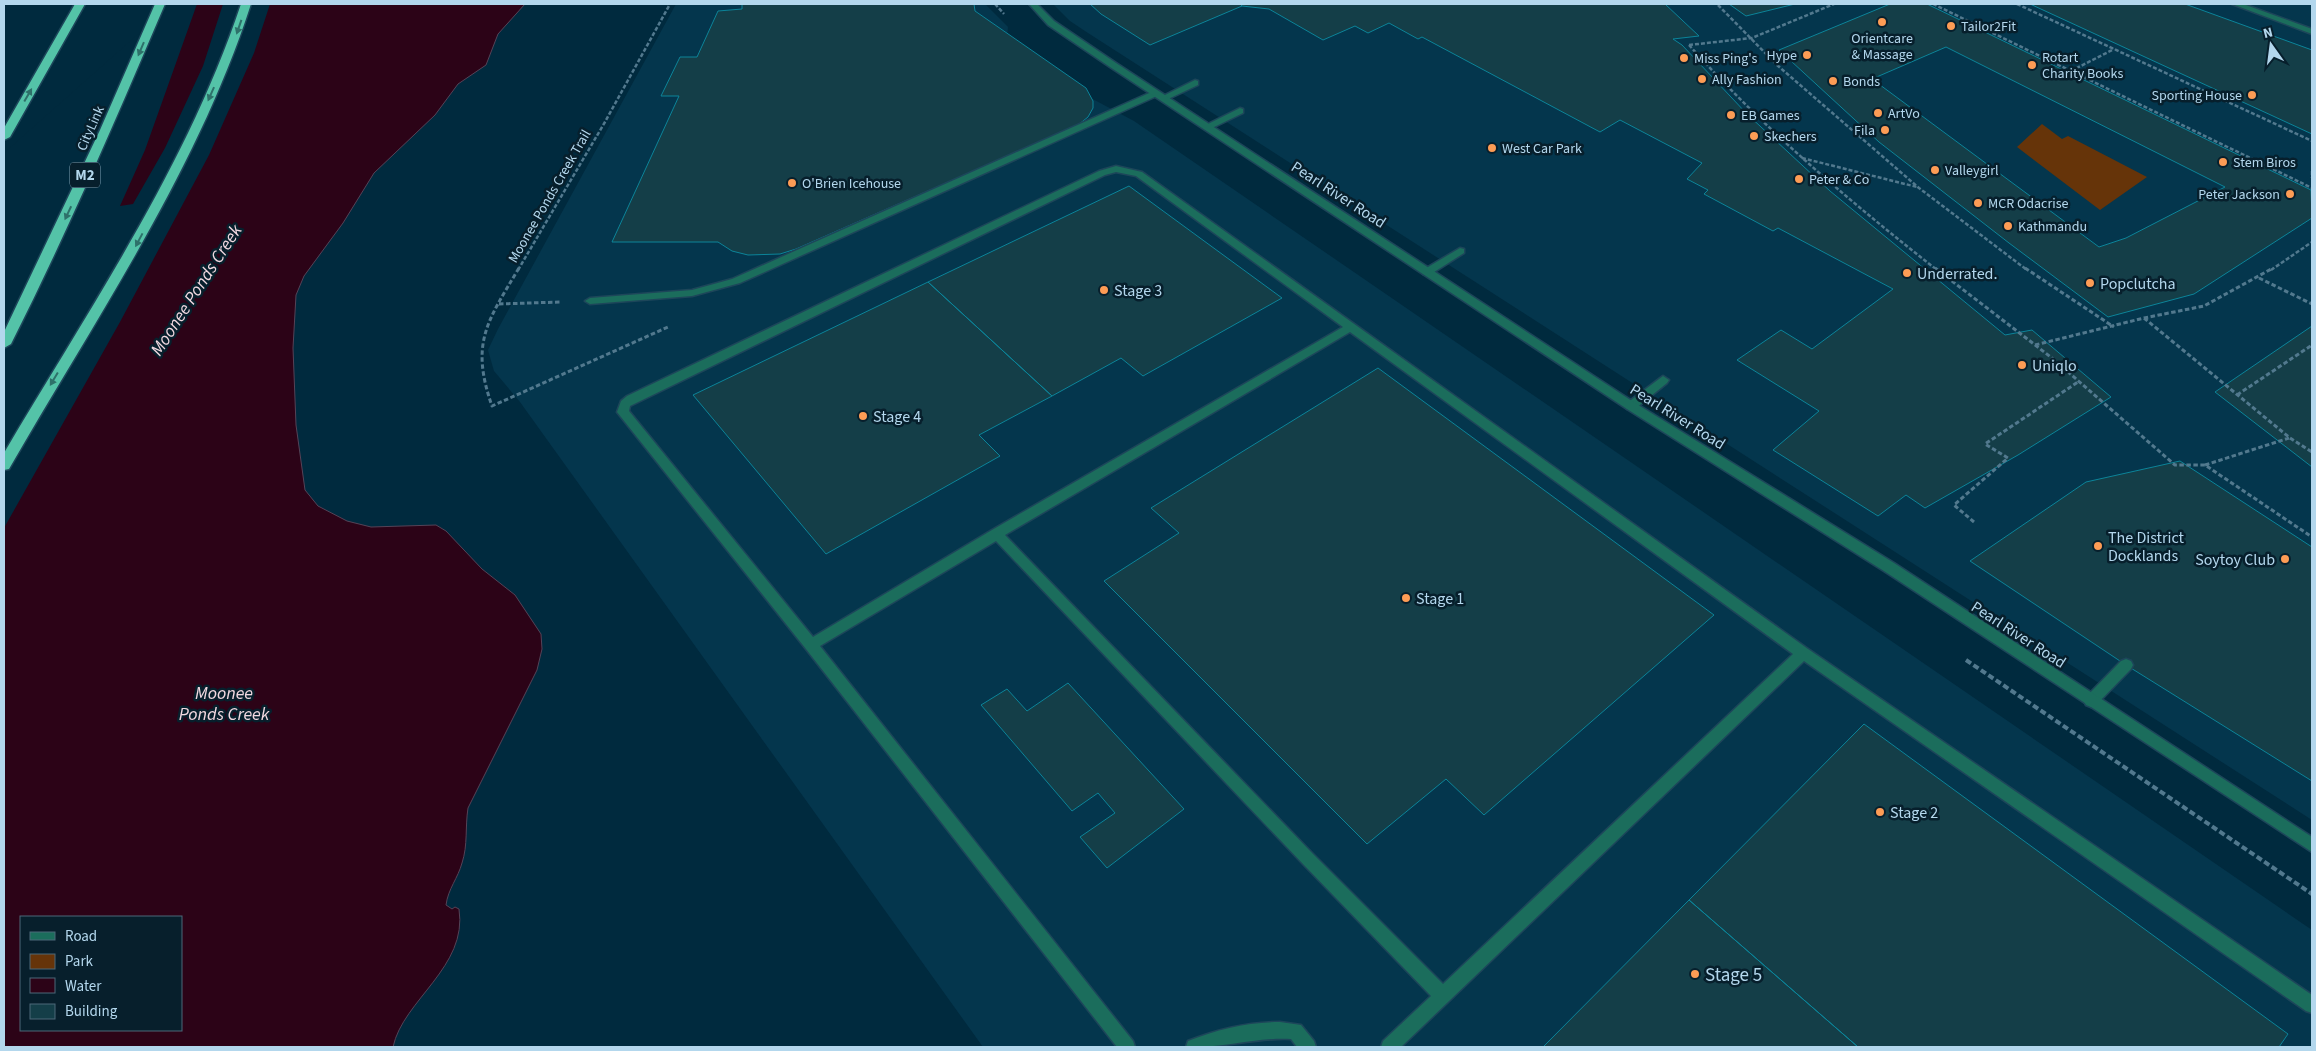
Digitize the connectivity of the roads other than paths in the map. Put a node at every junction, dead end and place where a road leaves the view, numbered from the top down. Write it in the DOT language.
graph roads {
  1 [pos="80,4"];
  2 [pos="160,4"];
  3 [pos="246,4"];
  4 [pos="1033,4"];
  5 [pos="2236,4"];
  6 [pos="2312,32"];
  7 [pos="1195,83"];
  8 [pos="1159,96"];
  9 [pos="1240,111"];
  10 [pos="1207,127"];
  11 [pos="4,137"];
  12 [pos="1460,251"];
  13 [pos="1427,272"];
  14 [pos="590,301"];
  15 [pos="1349,328"];
  16 [pos="4,344"];
  17 [pos="1663,380"];
  18 [pos="1631,406"];
  19 [pos="4,465"];
  20 [pos="996,534"];
  21 [pos="811,645"];
  22 [pos="1803,653"];
  23 [pos="2126,665"];
  24 [pos="2091,701"];
  25 [pos="2312,846"];
  26 [pos="1443,996"];
  27 [pos="2312,1005"];
  28 [pos="1127,1047"];
  29 [pos="1194,1047"];
  30 [pos="1308,1047"];
  31 [pos="1388,1047"];
  11 -- 1 [label="highway, one-way"];
  2 -- 16 [label="highway, CityLink / M2, one-way"];
  3 -- 19 [label="highway, one-way"];
  4 -- 8 [label="street, Pearl River Road"];
  5 -- 6 [label="street"];
  7 -- 8 [label="street"];
  8 -- 10 [label="street, Pearl River Road"];
  8 -- 14 [label="street"];
  9 -- 10 [label="street"];
  10 -- 13 [label="street, Pearl River Road"];
  12 -- 13 [label="street"];
  13 -- 18 [label="street, Pearl River Road"];
  15 -- 20 [label="street"];
  15 -- 21 [label="street"];
  15 -- 22 [label="street"];
  17 -- 18 [label="street"];
  18 -- 24 [label="street, Pearl River Road"];
  20 -- 21 [label="street"];
  20 -- 26 [label="street"];
  21 -- 28 [label="street"];
  22 -- 26 [label="street"];
  22 -- 27 [label="street"];
  23 -- 24 [label="street"];
  24 -- 25 [label="street, Pearl River Road"];
  26 -- 31 [label="street"];
  29 -- 30 [label="street"];
}
